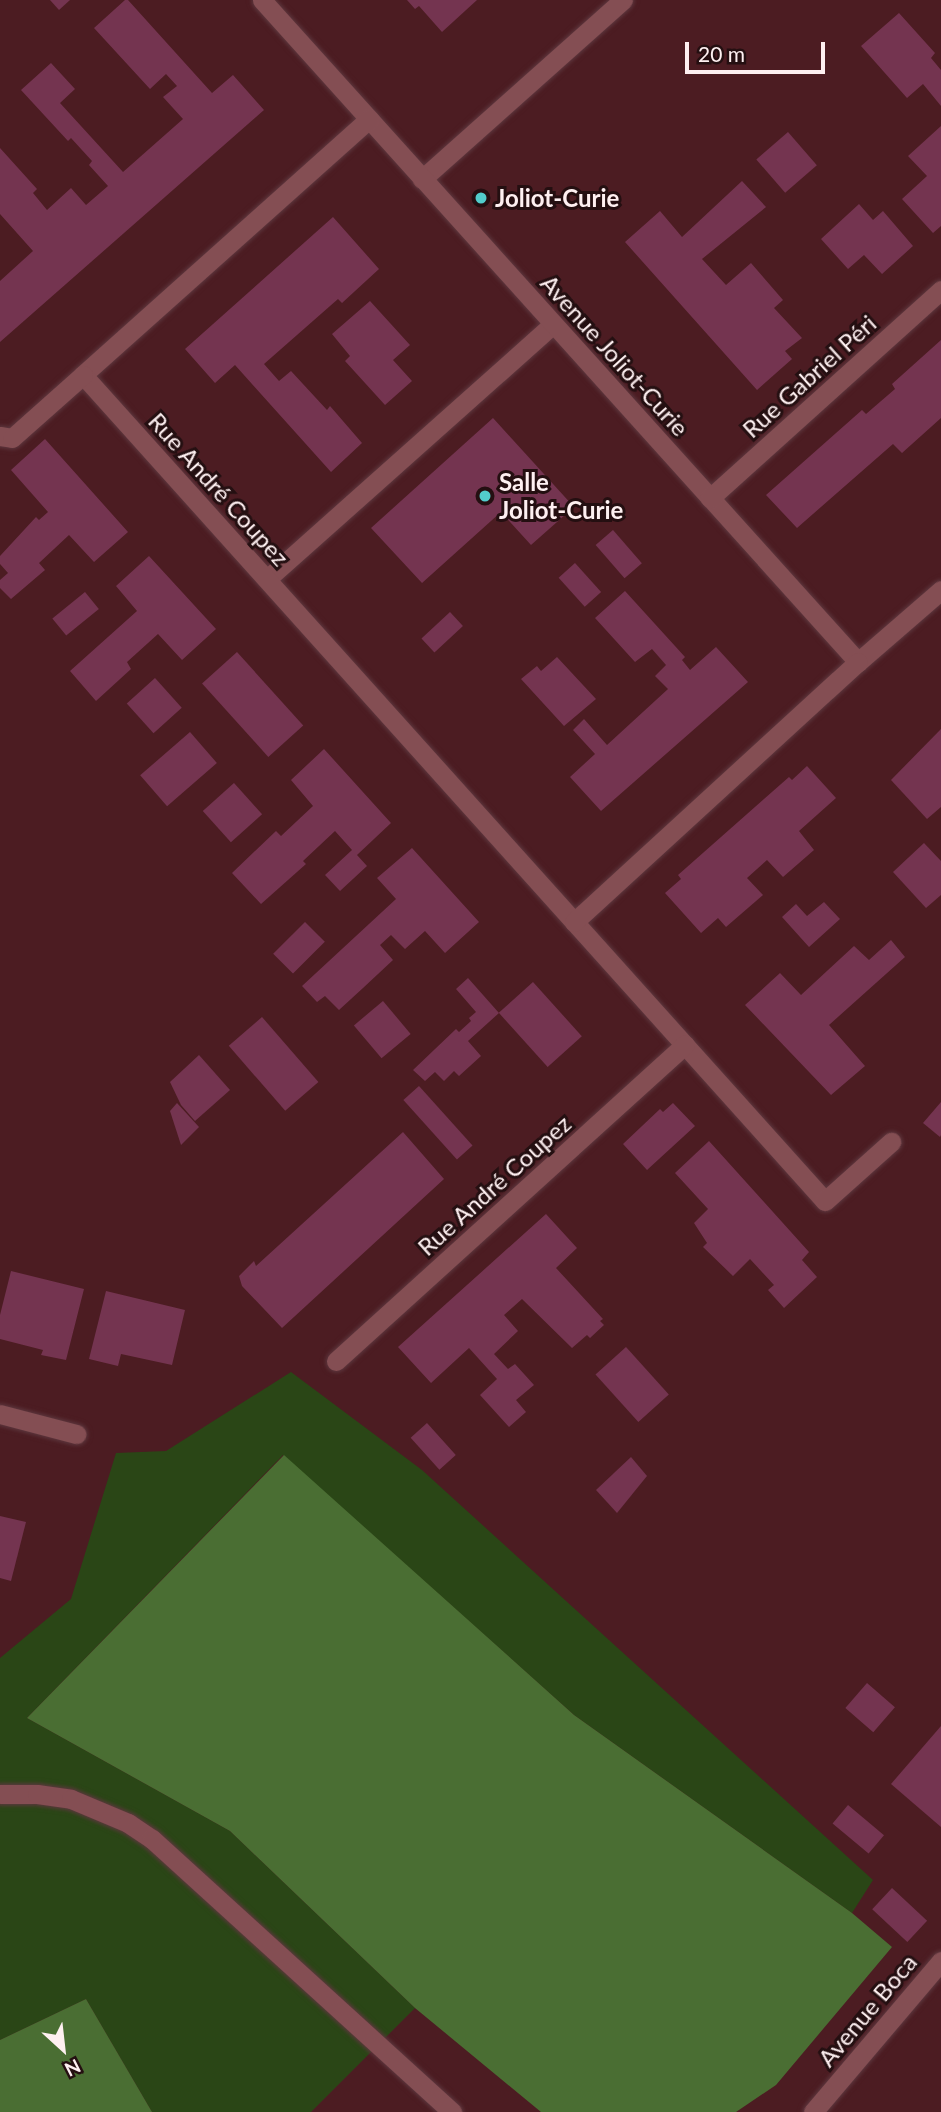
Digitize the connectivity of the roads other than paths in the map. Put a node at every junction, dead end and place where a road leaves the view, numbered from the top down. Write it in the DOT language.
graph roads {
  1 [pos="261,0"];
  2 [pos="623,0"];
  3 [pos="369,118"];
  4 [pos="422,179"];
  5 [pos="941,290"];
  6 [pos="553,324"];
  7 [pos="83,374"];
  8 [pos="0,436"];
  9 [pos="710,498"];
  10 [pos="267,579"];
  11 [pos="941,590"];
  12 [pos="858,662"];
  13 [pos="574,922"];
  14 [pos="685,1045"];
  15 [pos="891,1142"];
  16 [pos="336,1361"];
  17 [pos="0,1414"];
  18 [pos="76,1434"];
  19 [pos="0,1794"];
  20 [pos="941,1961"];
  21 [pos="452,2112"];
  22 [pos="813,2112"];
  1 -- 3 [label="street, Avenue Joliot-Curie"];
  2 -- 4 [label="street"];
  3 -- 4 [label="street, Avenue Joliot-Curie"];
  3 -- 7 [label="street"];
  4 -- 6 [label="street, Avenue Joliot-Curie"];
  5 -- 9 [label="street, Rue Gabriel Péri"];
  6 -- 9 [label="street, Avenue Joliot-Curie"];
  6 -- 10 [label="street"];
  7 -- 8 [label="street"];
  7 -- 10 [label="street, Rue André Coupez"];
  9 -- 12 [label="street, Avenue Joliot-Curie"];
  10 -- 13 [label="street, Rue André Coupez"];
  11 -- 12 [label="street"];
  12 -- 13 [label="street"];
  13 -- 14 [label="street, Rue André Coupez"];
  14 -- 15 [label="street, Rue André Coupez"];
  14 -- 16 [label="street, Rue André Coupez"];
  17 -- 18 [label="street"];
  19 -- 21 [label="street"];
  20 -- 22 [label="street, Avenue Boca"];
}
